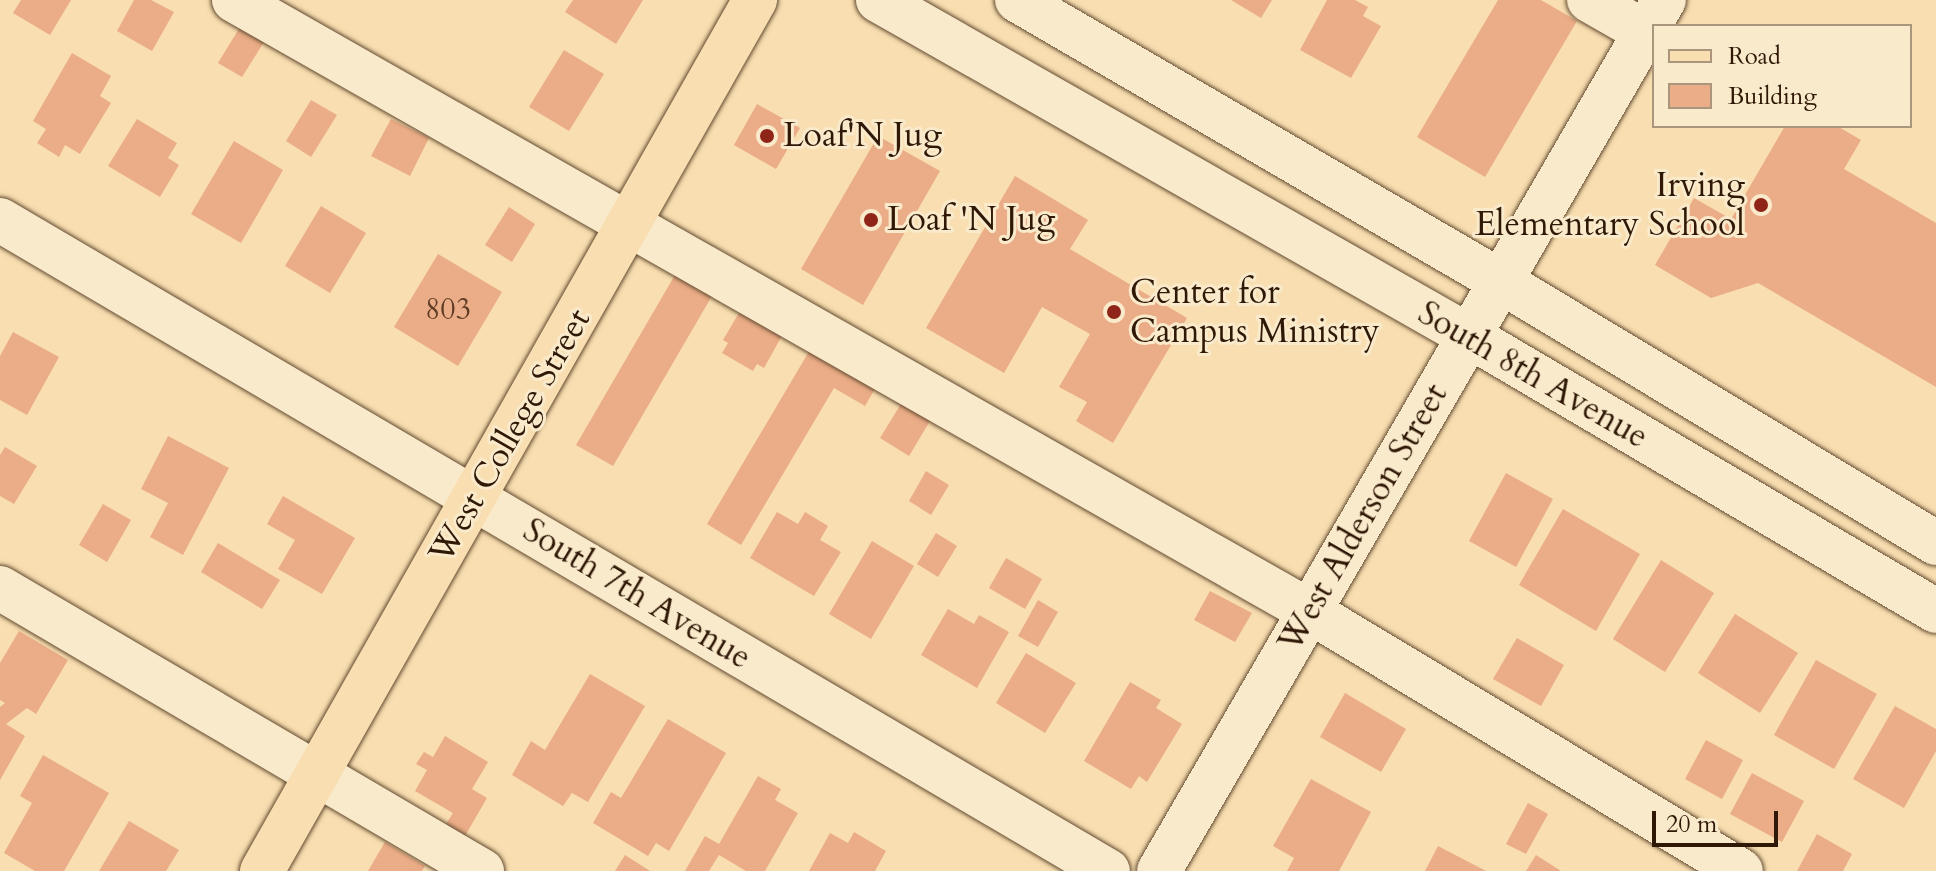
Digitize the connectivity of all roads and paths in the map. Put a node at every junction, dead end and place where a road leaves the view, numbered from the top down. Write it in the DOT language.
graph roads {
  1 [pos="234,0"];
  2 [pos="755,0"];
  3 [pos="878,0"];
  4 [pos="1017,0"];
  5 [pos="1589,0"];
  6 [pos="1654,16"];
  7 [pos="0,220"];
  8 [pos="629,226"];
  9 [pos="1500,281"];
  10 [pos="1469,336"];
  11 [pos="475,498"];
  12 [pos="1936,543"];
  13 [pos="0,588"];
  14 [pos="1309,611"];
  15 [pos="1936,611"];
  16 [pos="319,772"];
  17 [pos="262,871"];
  18 [pos="482,871"];
  19 [pos="1108,871"];
  20 [pos="1159,871"];
  21 [pos="1741,871"];
  1 -- 8 [label="street"];
  2 -- 8 [label="main road, West College Street"];
  3 -- 10 [label="street, South 8th Avenue"];
  4 -- 9 [label="street, South 8th Avenue"];
  5 -- 6 [label="street"];
  6 -- 9 [label="street, West Alderson Street"];
  7 -- 11 [label="street, South 7th Avenue"];
  8 -- 11 [label="main road, West College Street"];
  8 -- 14 [label="street"];
  9 -- 10 [label="street, West Alderson Street"];
  9 -- 12 [label="street, South 8th Avenue"];
  10 -- 14 [label="street, West Alderson Street"];
  10 -- 15 [label="street, South 8th Avenue"];
  11 -- 16 [label="main road, West College Street"];
  11 -- 19 [label="street, South 7th Avenue"];
  13 -- 16 [label="street"];
  14 -- 20 [label="street, West Alderson Street"];
  14 -- 21 [label="street"];
  16 -- 17 [label="main road, West College Street"];
  16 -- 18 [label="street"];
}
